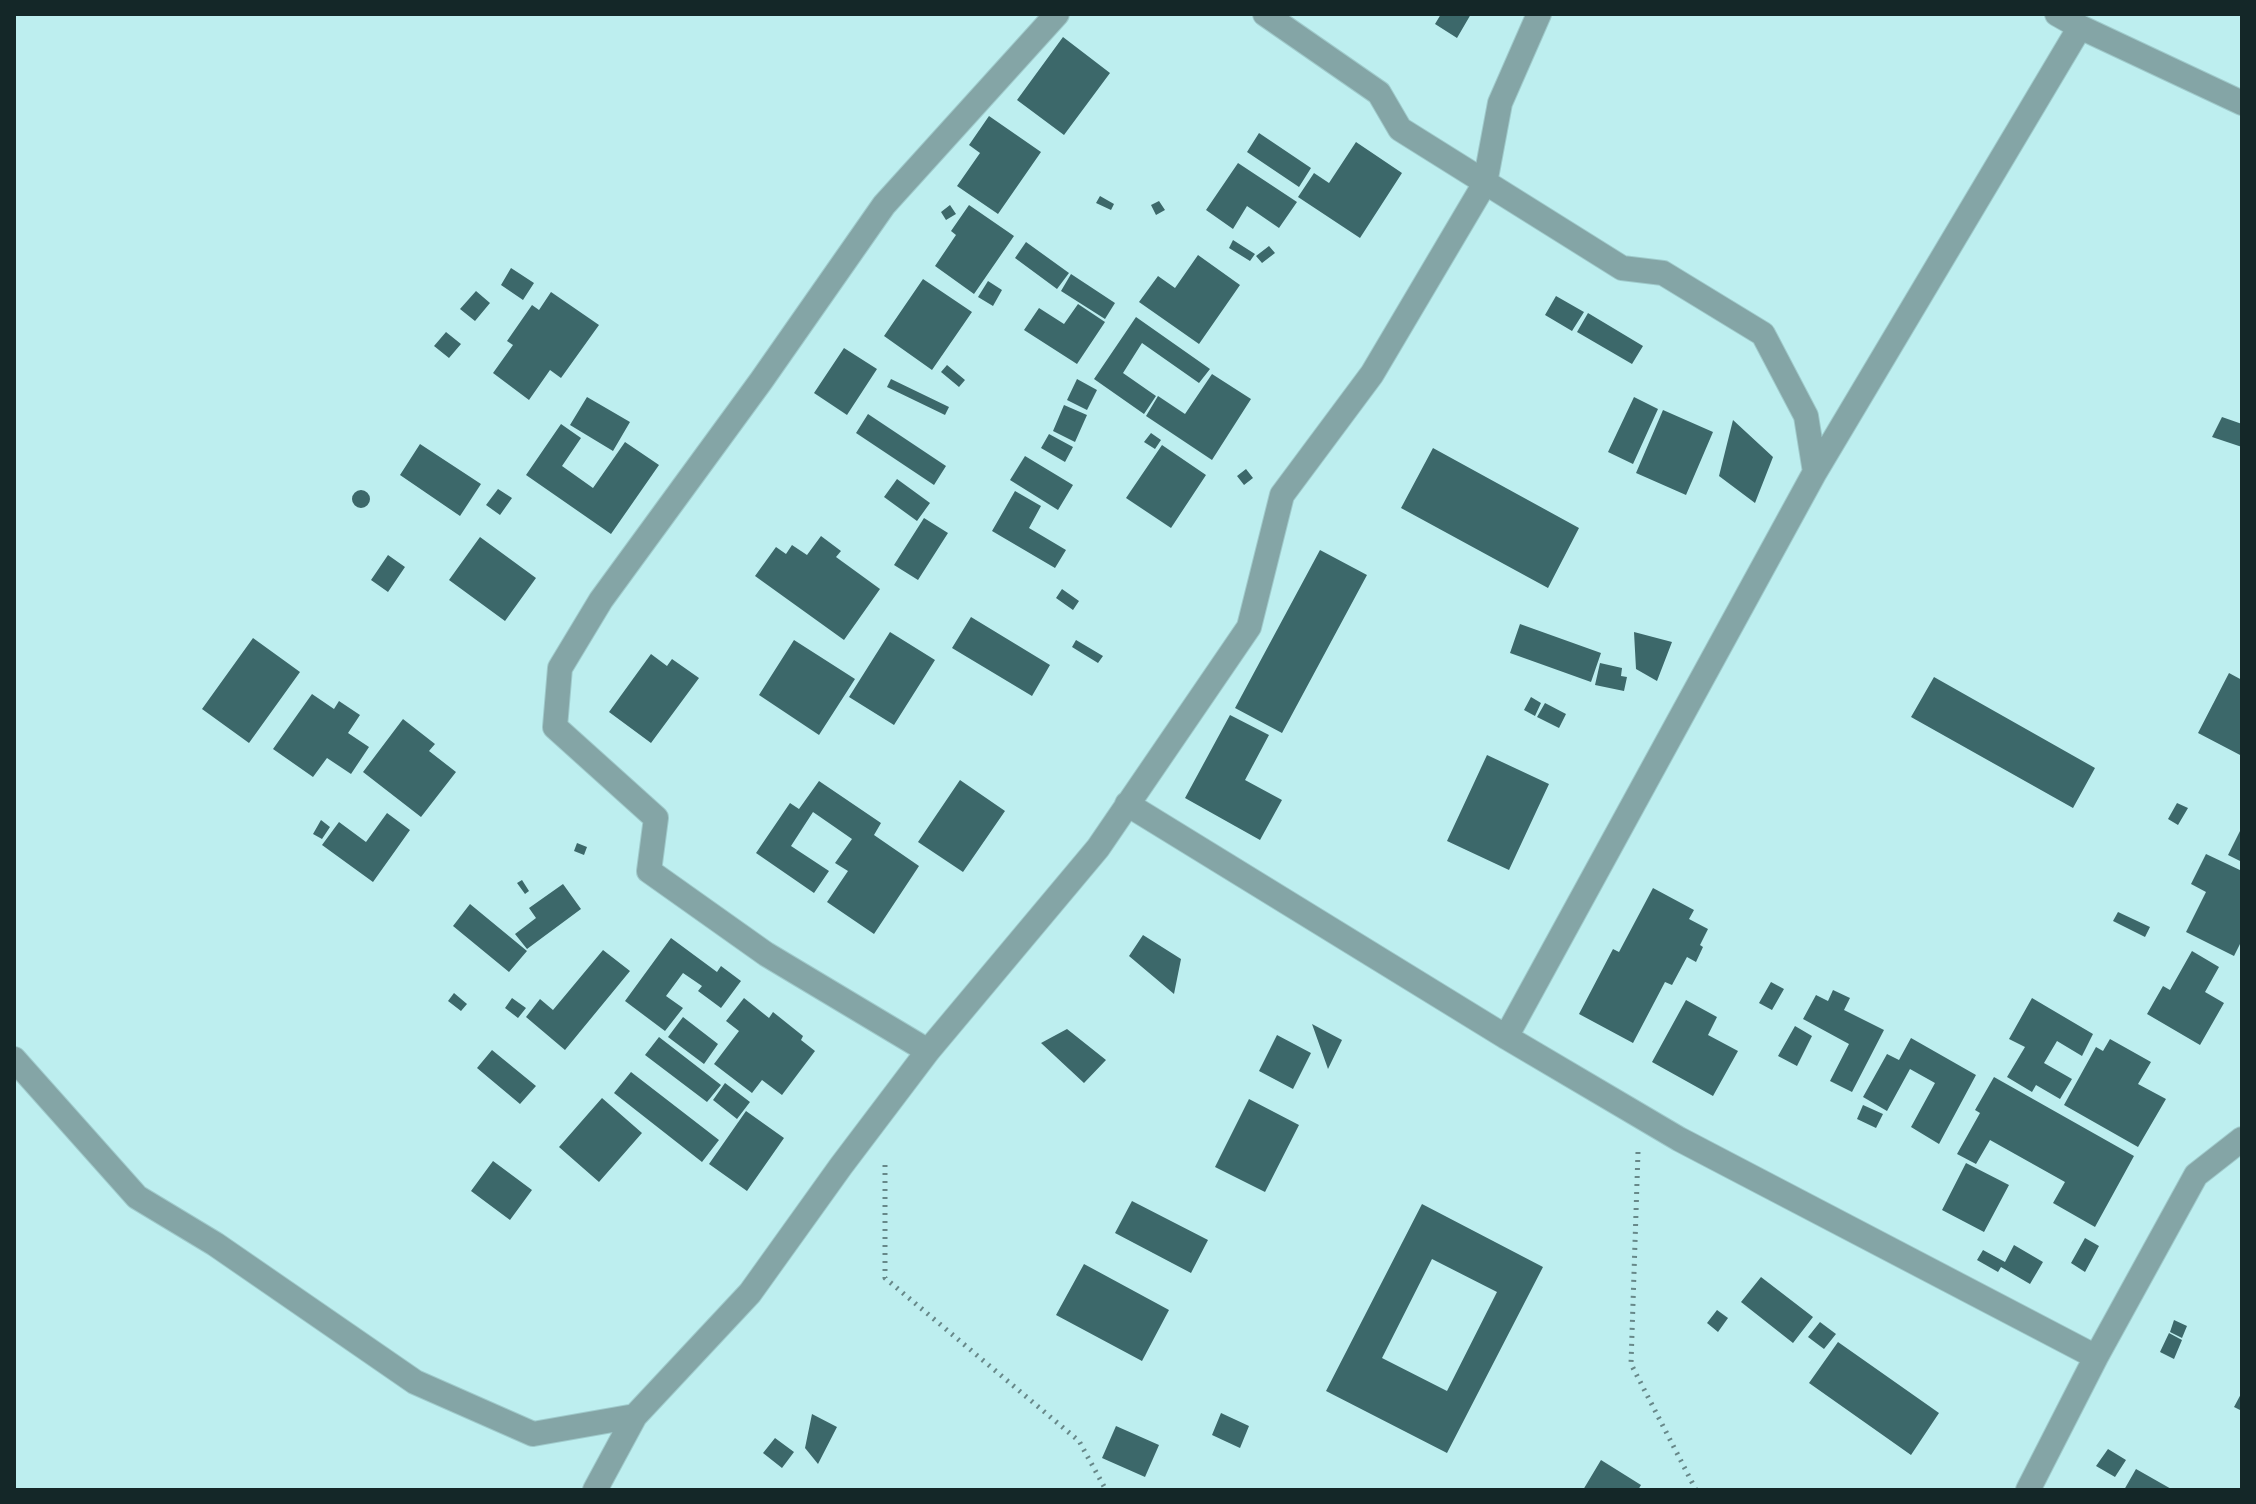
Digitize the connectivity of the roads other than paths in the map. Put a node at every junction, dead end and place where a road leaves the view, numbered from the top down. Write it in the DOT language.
graph roads {
  1 [pos="1057,14"];
  2 [pos="1265,14"];
  3 [pos="1539,14"];
  4 [pos="2057,14"];
  5 [pos="2080,27"];
  6 [pos="2242,103"];
  7 [pos="1485,183"];
  8 [pos="1815,472"];
  9 [pos="1127,804"];
  10 [pos="1506,1037"];
  11 [pos="928,1051"];
  12 [pos="14,1059"];
  13 [pos="2242,1139"];
  14 [pos="2096,1357"];
  15 [pos="635,1416"];
  16 [pos="595,1490"];
  17 [pos="2028,1490"];
  1 -- 11 [label="street"];
  2 -- 7 [label="street"];
  3 -- 7 [label="street"];
  4 -- 5 [label="street"];
  5 -- 6 [label="street"];
  5 -- 8 [label="street"];
  7 -- 8 [label="street"];
  7 -- 9 [label="street"];
  8 -- 10 [label="street"];
  9 -- 10 [label="street"];
  9 -- 11 [label="street"];
  10 -- 14 [label="street"];
  11 -- 15 [label="street"];
  12 -- 15 [label="street"];
  13 -- 14 [label="street"];
  14 -- 17 [label="street"];
  15 -- 16 [label="street"];
}
